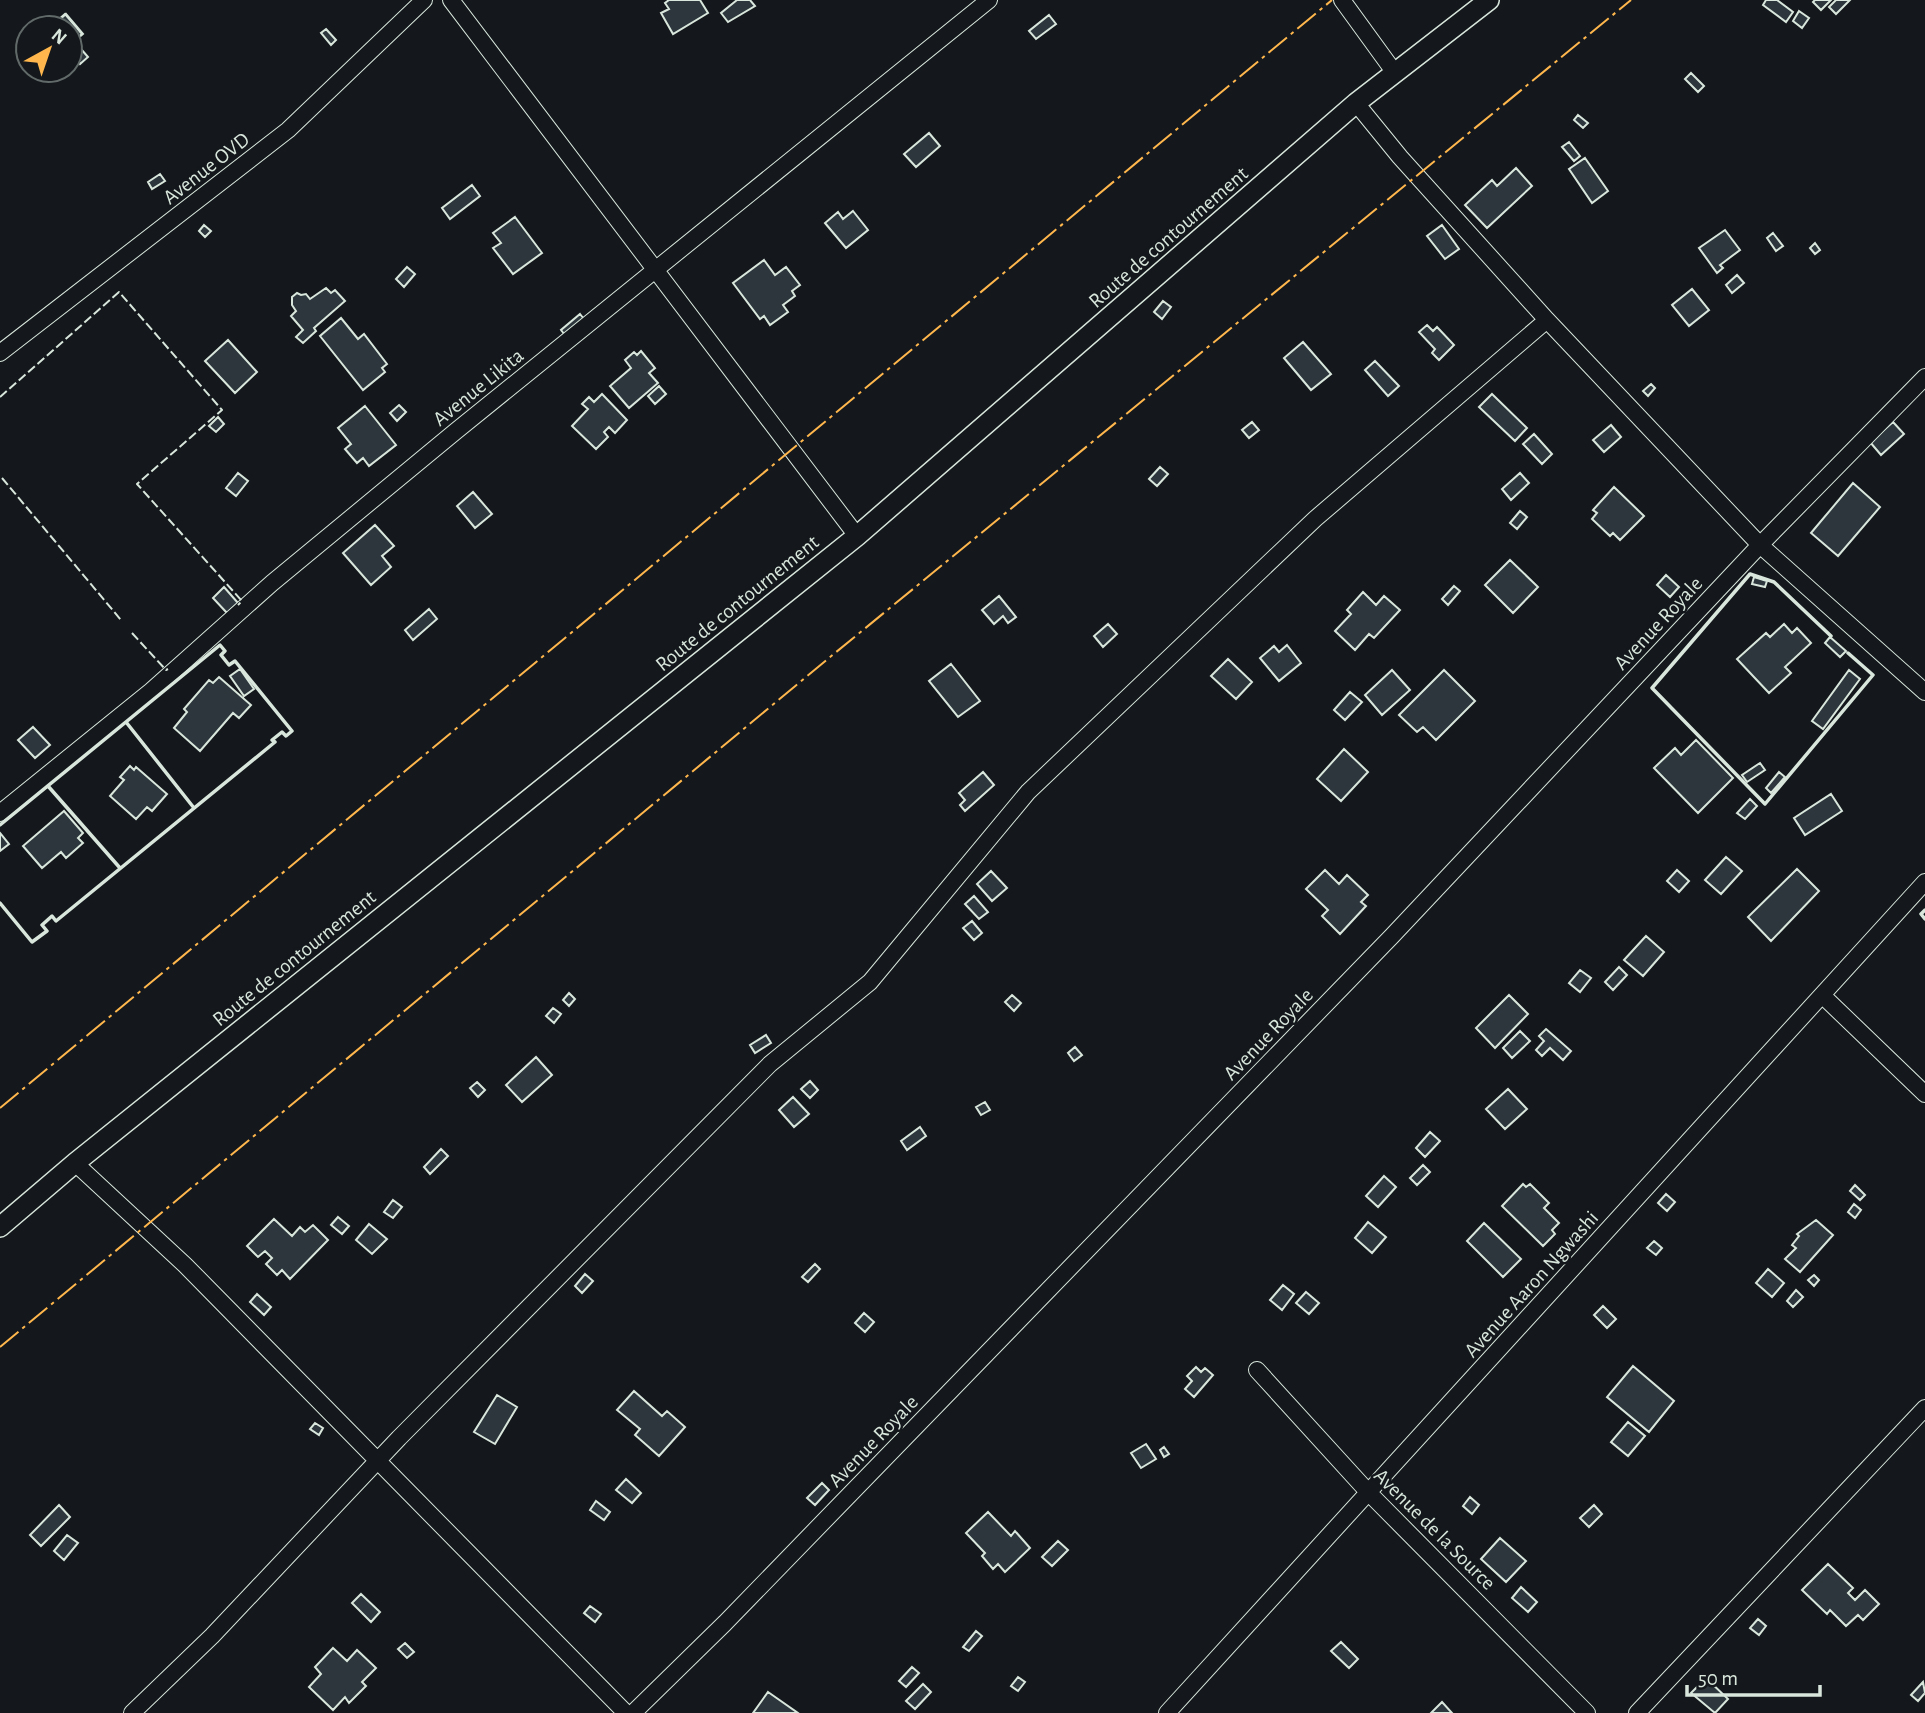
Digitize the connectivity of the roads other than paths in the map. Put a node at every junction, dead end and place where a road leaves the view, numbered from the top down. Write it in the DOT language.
graph roads {
  1 [pos="424,0"];
  2 [pos="450,0"];
  3 [pos="989,0"];
  4 [pos="1342,0"];
  5 [pos="1489,0"];
  6 [pos="1395,73"];
  7 [pos="1356,103"];
  8 [pos="655,272"];
  9 [pos="1547,320"];
  10 [pos="0,353"];
  11 [pos="1925,377"];
  12 [pos="857,536"];
  13 [pos="1760,545"];
  14 [pos="1925,692"];
  15 [pos="0,813"];
  16 [pos="1925,882"];
  17 [pos="1822,996"];
  18 [pos="1925,1094"];
  19 [pos="75,1163"];
  20 [pos="0,1227"];
  21 [pos="1257,1370"];
  22 [pos="1925,1408"];
  23 [pos="378,1461"];
  24 [pos="1368,1493"];
  25 [pos="132,1713"];
  26 [pos="626,1713"];
  27 [pos="633,1713"];
  28 [pos="1167,1713"];
  29 [pos="1587,1713"];
  30 [pos="1637,1713"];
  1 -- 10 [label="street, Avenue OVD"];
  2 -- 8 [label="street"];
  3 -- 8 [label="street, Avenue Likita"];
  4 -- 6 [label="street"];
  5 -- 6 [label="street, Route de contournement"];
  6 -- 7 [label="street, Route de contournement"];
  7 -- 9 [label="street"];
  7 -- 12 [label="street, Route de contournement"];
  8 -- 12 [label="street"];
  8 -- 15 [label="street, Avenue Likita"];
  9 -- 13 [label="street"];
  9 -- 23 [label="street"];
  11 -- 13 [label="street, Avenue Royale"];
  12 -- 19 [label="street, Route de contournement"];
  13 -- 14 [label="street"];
  13 -- 27 [label="street, Avenue Royale"];
  16 -- 17 [label="street, Avenue Aaron Ngwashi"];
  17 -- 18 [label="street"];
  17 -- 24 [label="street, Avenue Aaron Ngwashi"];
  19 -- 20 [label="street, Route de contournement"];
  19 -- 23 [label="street"];
  21 -- 24 [label="street, Avenue de la Source"];
  22 -- 30 [label="street"];
  23 -- 25 [label="street"];
  23 -- 26 [label="street"];
  24 -- 28 [label="street, Avenue Aaron Ngwashi"];
  24 -- 29 [label="street, Avenue de la Source"];
}
